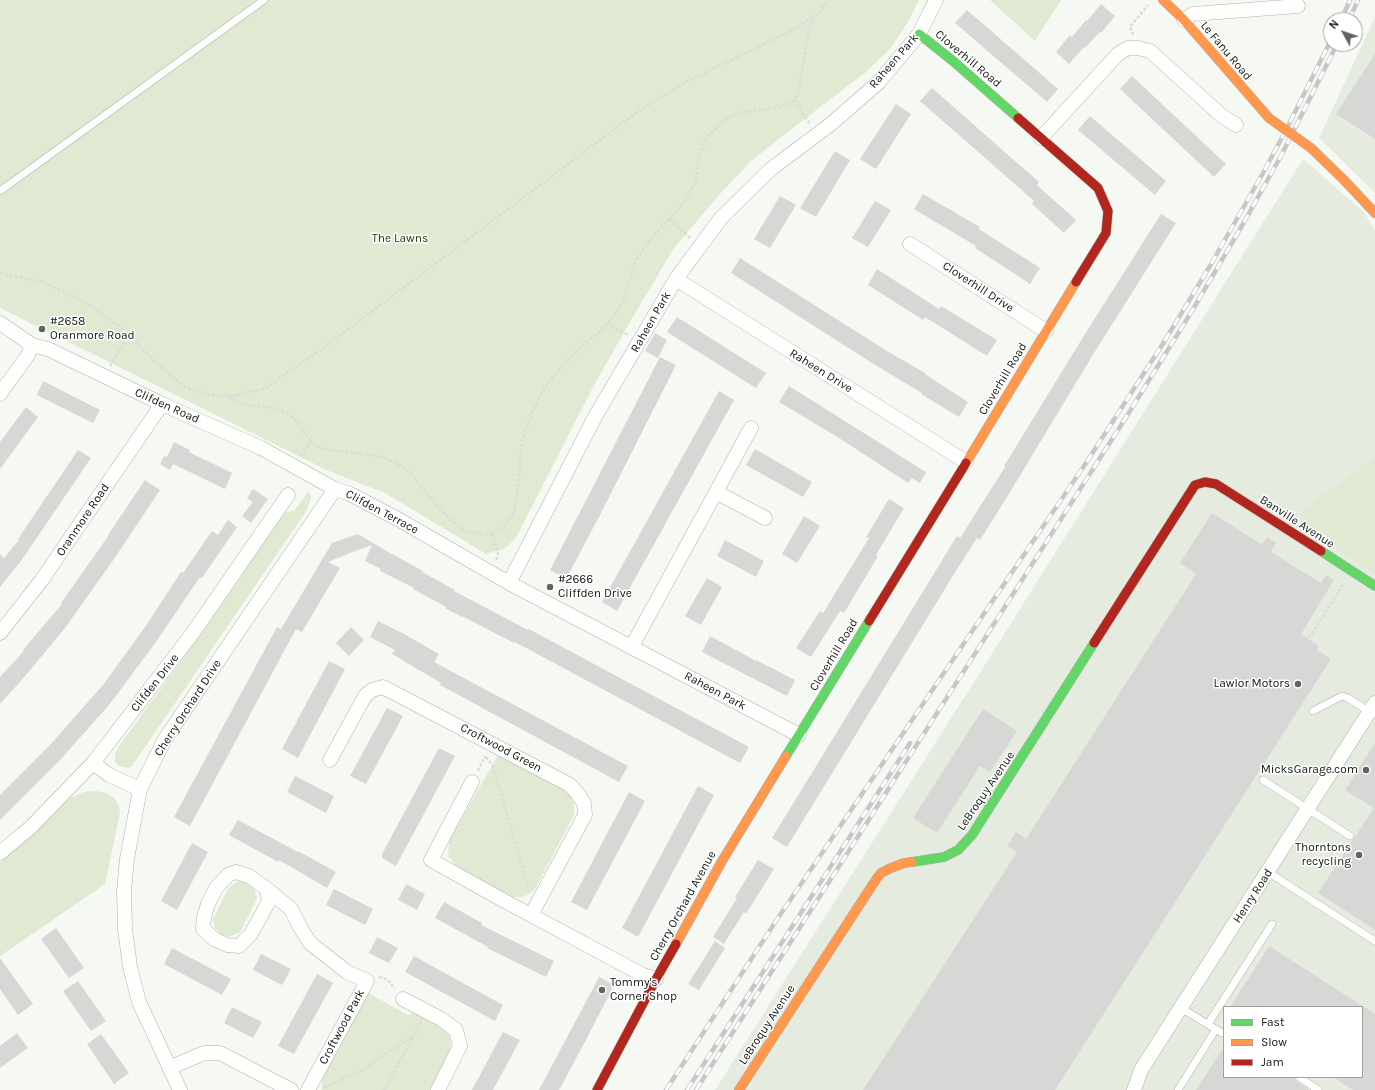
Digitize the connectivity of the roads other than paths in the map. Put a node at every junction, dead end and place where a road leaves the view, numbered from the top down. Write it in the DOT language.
graph roads {
  1 [pos="264,0"];
  2 [pos="936,0"];
  3 [pos="1163,0"];
  4 [pos="1298,6"];
  5 [pos="1184,20"];
  6 [pos="919,34"];
  7 [pos="1236,125"];
  8 [pos="1041,138"];
  9 [pos="0,191"];
  10 [pos="1375,213"];
  11 [pos="910,244"];
  12 [pos="676,279"];
  13 [pos="0,323"];
  14 [pos="1046,331"];
  15 [pos="32,344"];
  16 [pos="0,394"];
  17 [pos="162,404"];
  18 [pos="751,428"];
  19 [pos="966,462"];
  20 [pos="1205,482"];
  21 [pos="335,489"];
  22 [pos="716,492"];
  23 [pos="288,495"];
  24 [pos="765,518"];
  25 [pos="509,583"];
  26 [pos="1375,586"];
  27 [pos="254,609"];
  28 [pos="0,633"];
  29 [pos="632,646"];
  30 [pos="1372,707"];
  31 [pos="1313,711"];
  32 [pos="799,735"];
  33 [pos="330,760"];
  34 [pos="93,763"];
  35 [pos="772,779"];
  36 [pos="1263,780"];
  37 [pos="472,782"];
  38 [pos="140,789"];
  39 [pos="1308,809"];
  40 [pos="1350,836"];
  41 [pos="0,853"];
  42 [pos="1268,872"];
  43 [pos="267,889"];
  44 [pos="531,915"];
  45 [pos="1272,924"];
  46 [pos="1375,941"];
  47 [pos="656,979"];
  48 [pos="403,999"];
  49 [pos="1181,1008"];
  50 [pos="1208,1024"];
  51 [pos="1216,1029"];
  52 [pos="1223,1032"];
  53 [pos="170,1068"];
  54 [pos="1300,1078"];
  55 [pos="180,1090"];
  56 [pos="291,1090"];
  57 [pos="308,1090"];
  58 [pos="438,1090"];
  59 [pos="596,1090"];
  60 [pos="739,1090"];
  61 [pos="1134,1090"];
  62 [pos="1178,1090"];
  63 [pos="1318,1090"];
  1 -- 9 [label="lane"];
  2 -- 6 [label="street, Raheen Park"];
  3 -- 5 [label="street, Le Fanu Road"];
  4 -- 5 [label="street"];
  5 -- 10 [label="street, Le Fanu Road, bridge"];
  6 -- 8 [label="street, Cloverhill Road"];
  6 -- 12 [label="street, Raheen Park"];
  7 -- 8 [label="street"];
  8 -- 14 [label="street, Cloverhill Road"];
  11 -- 14 [label="street, Cloverhill Drive"];
  12 -- 19 [label="street, Raheen Drive"];
  12 -- 25 [label="street, Raheen Park"];
  13 -- 15 [label="street, Clifden Road"];
  14 -- 19 [label="street, Cloverhill Road"];
  15 -- 16 [label="street"];
  15 -- 17 [label="street, Clifden Road"];
  17 -- 21 [label="street, Clifden Road"];
  17 -- 28 [label="street, Oranmore Road"];
  18 -- 22 [label="street"];
  19 -- 32 [label="street, Cloverhill Road"];
  20 -- 26 [label="street, Banville Avenue"];
  20 -- 60 [label="street, LeBroquy Avenue"];
  21 -- 25 [label="street, Clifden Terrace"];
  21 -- 27 [label="street, Clifden Terrace"];
  22 -- 24 [label="street"];
  22 -- 29 [label="street"];
  23 -- 34 [label="street, Clifden Drive"];
  25 -- 29 [label="street, Raheen Park"];
  27 -- 38 [label="street, Cherry Orchard Drive"];
  29 -- 32 [label="street, Raheen Park"];
  30 -- 31 [label="lane"];
  30 -- 39 [label="street, Henry Road"];
  32 -- 35 [label="street, Cloverhill Road"];
  33 -- 44 [label="street, Croftwood Green"];
  34 -- 38 [label="street"];
  34 -- 41 [label="street, Clifden Drive"];
  35 -- 47 [label="street, Cherry Orchard Avenue"];
  36 -- 39 [label="lane"];
  37 -- 44 [label="street"];
  38 -- 53 [label="street, Cherry Orchard Drive"];
  39 -- 40 [label="lane"];
  39 -- 42 [label="street, Henry Road"];
  42 -- 46 [label="lane"];
  42 -- 49 [label="street, Henry Road"];
  43 -- 43 [label="street, Croftwood Park"];
  43 -- 57 [label="street, Croftwood Park"];
  44 -- 47 [label="street"];
  45 -- 50 [label="lane"];
  47 -- 59 [label="street, Cherry Orchard Avenue"];
  48 -- 58 [label="street"];
  49 -- 50 [label="lane"];
  49 -- 61 [label="street, Henry Road"];
  50 -- 51 [label="lane"];
  51 -- 52 [label="lane"];
  51 -- 62 [label="lane"];
  53 -- 55 [label="street, Cherry Orchard Drive"];
  53 -- 56 [label="street"];
  54 -- 63 [label="lane"];
}
